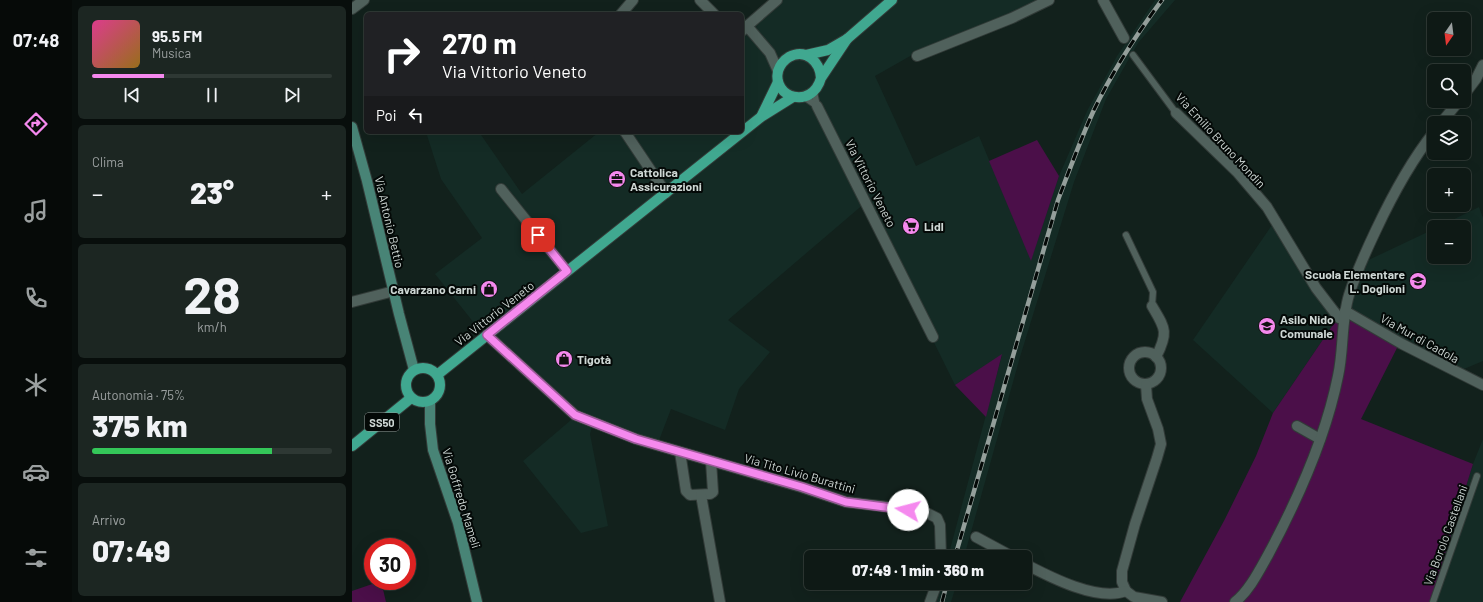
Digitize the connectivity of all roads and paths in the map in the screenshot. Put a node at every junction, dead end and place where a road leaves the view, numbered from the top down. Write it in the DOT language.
graph roads {
  1 [pos="364,0"];
  2 [pos="633,0"];
  3 [pos="700,0"];
  4 [pos="777,0"];
  5 [pos="892,0"];
  6 [pos="1049,0"];
  7 [pos="1103,0"];
  8 [pos="352,9"];
  9 [pos="623,12"];
  10 [pos="712,12"];
  11 [pos="745,28"];
  12 [pos="1124,38"];
  13 [pos="847,39"];
  14 [pos="770,53"];
  15 [pos="806,55"];
  16 [pos="1133,55"];
  17 [pos="917,56"];
  18 [pos="787,58"];
  19 [pos="1483,65"];
  20 [pos="778,70"];
  21 [pos="821,78"];
  22 [pos="778,82"];
  23 [pos="1471,86"];
  24 [pos="814,92"];
  25 [pos="793,97"];
  26 [pos="804,97"];
  27 [pos="817,106"];
  28 [pos="1453,108"];
  29 [pos="1176,113"];
  30 [pos="1447,116"];
  31 [pos="761,117"];
  32 [pos="352,126"];
  33 [pos="744,131"];
  34 [pos="626,134"];
  35 [pos="740,134"];
  36 [pos="1427,141"];
  37 [pos="501,189"];
  38 [pos="666,193"];
  39 [pos="1126,235"];
  40 [pos="567,271"];
  41 [pos="394,291"];
  42 [pos="352,302"];
  43 [pos="1152,306"];
  44 [pos="1345,315"];
  45 [pos="487,335"];
  46 [pos="933,337"];
  47 [pos="1156,357"];
  48 [pos="414,370"];
  49 [pos="437,375"];
  50 [pos="1146,385"];
  51 [pos="1483,385"];
  52 [pos="411,398"];
  53 [pos="430,401"];
  54 [pos="1297,426"];
  55 [pos="1320,439"];
  56 [pos="352,446"];
  57 [pos="680,452"];
  58 [pos="711,461"];
  59 [pos="1478,476"];
  60 [pos="702,495"];
  61 [pos="976,537"];
  62 [pos="941,550"];
  63 [pos="1000,550"];
  64 [pos="1032,568"];
  65 [pos="934,590"];
  66 [pos="1126,591"];
  67 [pos="476,602"];
  68 [pos="720,602"];
  69 [pos="930,602"];
  70 [pos="1162,602"];
  71 [pos="1235,602"];
  72 [pos="1433,602"];
  1 -- 8 [label="street"];
  2 -- 9 [label="street"];
  3 -- 10 [label="street"];
  4 -- 11 [label="street"];
  5 -- 13 [label="main road"];
  6 -- 17 [label="street"];
  7 -- 12 [label="street"];
  11 -- 14 [label="street"];
  13 -- 15 [label="main road"];
  13 -- 21 [label="main road"];
  14 -- 18 [label="street"];
  14 -- 20 [label="street"];
  15 -- 18 [label="main road"];
  15 -- 21 [label="main road"];
  16 -- 29 [label="lane, Via Emilio Bruno Mondin"];
  18 -- 20 [label="main road"];
  19 -- 23 [label="street"];
  20 -- 22 [label="main road, Via Vittorio Veneto"];
  21 -- 24 [label="main road"];
  22 -- 25 [label="main road"];
  22 -- 31 [label="main road, Via Vittorio Veneto"];
  24 -- 26 [label="main road"];
  24 -- 27 [label="lane"];
  25 -- 26 [label="main road"];
  25 -- 31 [label="main road, Via Vittorio Veneto"];
  26 -- 27 [label="lane"];
  27 -- 46 [label="street, Via Vittorio Veneto"];
  28 -- 30 [label="street"];
  29 -- 44 [label="street, Via Emilio Bruno Mondin"];
  31 -- 33 [label="main road, Via Vittorio Veneto"];
  32 -- 41 [label="street, Via Antonio Bettio"];
  34 -- 38 [label="street"];
  35 -- 38 [label="main road, Via Vittorio Veneto"];
  36 -- 44 [label="street"];
  37 -- 40 [label="street"];
  38 -- 40 [label="main road, Via Vittorio Veneto"];
  39 -- 43 [label="lane"];
  40 -- 45 [label="main road, Via Vittorio Veneto"];
  41 -- 42 [label="street"];
  41 -- 48 [label="street, Via Antonio Bettio"];
  43 -- 47 [label="street"];
  44 -- 51 [label="street, Via Mur di Cadola"];
  44 -- 55 [label="street"];
  45 -- 49 [label="main road, Via Vittorio Veneto"];
  45 -- 57 [label="street, Via Tito Livio Burattini"];
  47 -- 50 [label="street"];
  47 -- 50 [label="street"];
  48 -- 49 [label="main road"];
  48 -- 52 [label="main road"];
  49 -- 53 [label="main road"];
  50 -- 66 [label="street"];
  52 -- 53 [label="main road"];
  52 -- 56 [label="main road, SS50"];
  53 -- 67 [label="street, Via Goffredo Mameli"];
  54 -- 55 [label="street"];
  55 -- 71 [label="street"];
  57 -- 58 [label="street, Via Tito Livio Burattini"];
  57 -- 60 [label="street"];
  58 -- 60 [label="street"];
  58 -- 62 [label="street, Via Tito Livio Burattini"];
  59 -- 72 [label="lane, Via Borolo Castellani"];
  60 -- 68 [label="street"];
  61 -- 63 [label="street"];
  64 -- 66 [label="street"];
  65 -- 69 [label="street"];
  66 -- 70 [label="street"];
}
